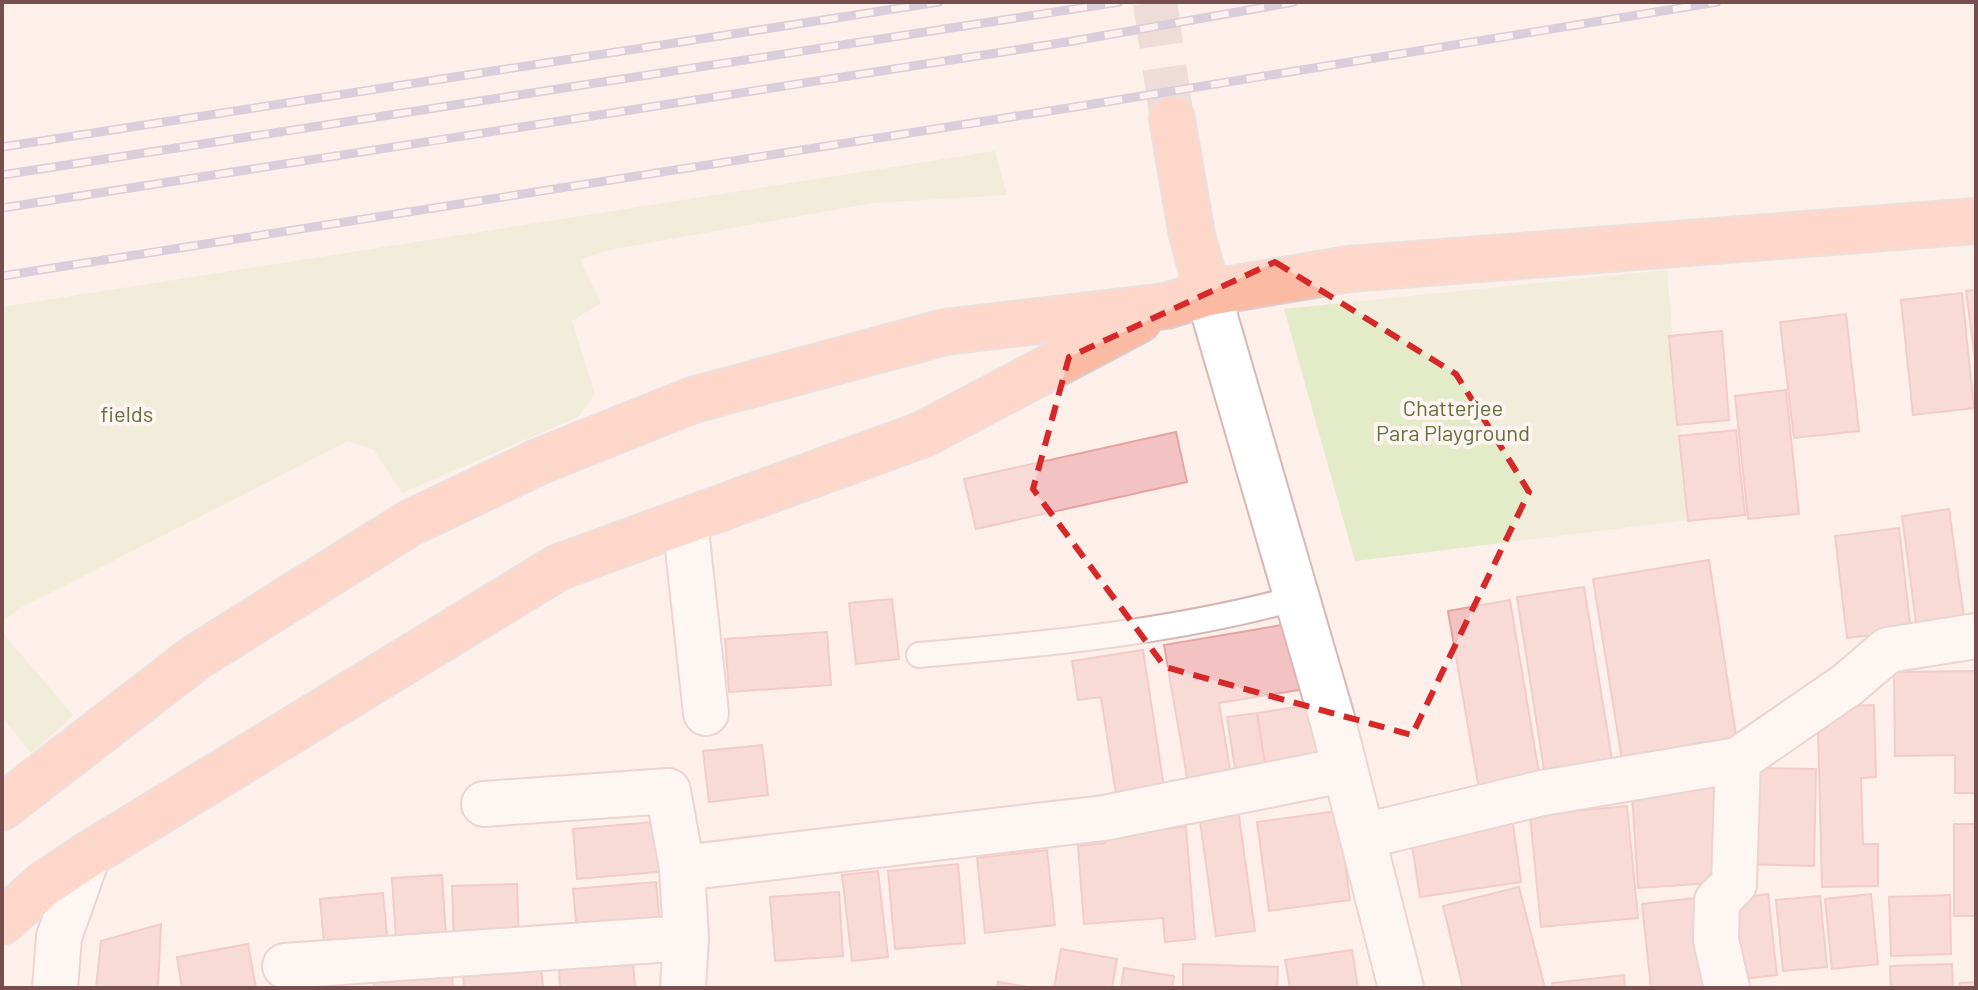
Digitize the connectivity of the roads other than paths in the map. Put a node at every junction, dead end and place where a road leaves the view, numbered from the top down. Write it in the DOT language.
graph roads {
  1 [pos="1172,119"];
  2 [pos="1976,221"];
  3 [pos="1208,293"];
  4 [pos="1166,306"];
  5 [pos="685,521"];
  6 [pos="1297,598"];
  7 [pos="1976,636"];
  8 [pos="919,655"];
  9 [pos="706,713"];
  10 [pos="1738,760"];
  11 [pos="1343,770"];
  12 [pos="484,804"];
  13 [pos="2,807"];
  14 [pos="1364,836"];
  15 [pos="88,855"];
  16 [pos="682,868"];
  17 [pos="2,922"];
  18 [pos="686,938"];
  19 [pos="285,966"];
  20 [pos="55,988"];
  21 [pos="683,988"];
  22 [pos="1401,988"];
  23 [pos="1727,988"];
  1 -- 3 [label="main road"];
  2 -- 3 [label="main road"];
  3 -- 4 [label="main road"];
  3 -- 6 [label="street"];
  4 -- 5 [label="main road"];
  4 -- 13 [label="main road"];
  5 -- 9 [label="street"];
  5 -- 15 [label="main road"];
  6 -- 8 [label="lane"];
  6 -- 11 [label="street"];
  7 -- 10 [label="street"];
  10 -- 14 [label="street"];
  10 -- 23 [label="street"];
  11 -- 14 [label="street"];
  11 -- 16 [label="street"];
  12 -- 16 [label="street"];
  14 -- 22 [label="street"];
  15 -- 17 [label="main road"];
  15 -- 20 [label="street"];
  16 -- 18 [label="street"];
  18 -- 19 [label="street"];
  18 -- 21 [label="street"];
}
